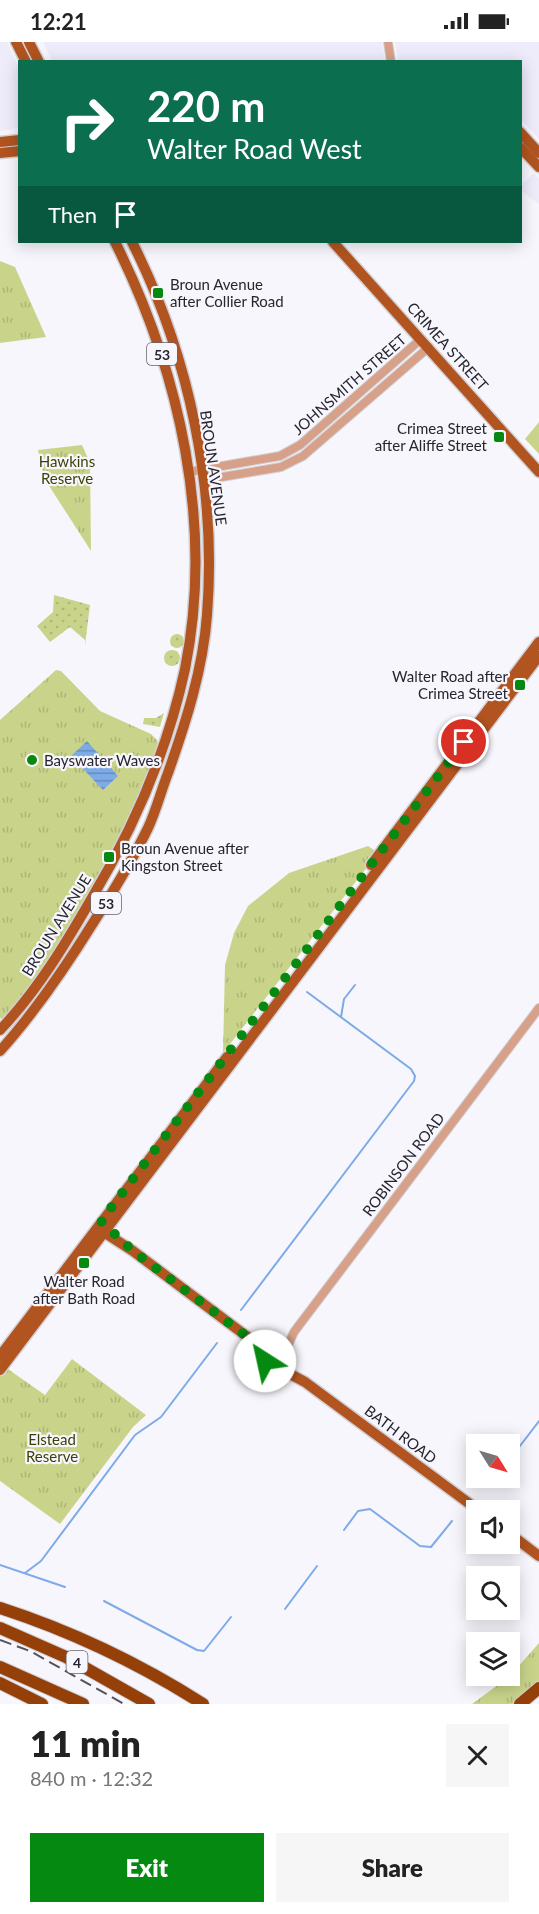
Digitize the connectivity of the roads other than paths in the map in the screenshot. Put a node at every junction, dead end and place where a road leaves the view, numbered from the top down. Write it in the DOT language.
graph roads {
  1 [pos="16,42"];
  2 [pos="29,42"];
  3 [pos="388,42"];
  4 [pos="25,60"];
  5 [pos="38,60"];
  6 [pos="391,60"];
  7 [pos="522,134"];
  8 [pos="18,140"];
  9 [pos="0,142"];
  10 [pos="522,149"];
  11 [pos="18,151"];
  12 [pos="0,153"];
  13 [pos="539,153"];
  14 [pos="539,167"];
  15 [pos="116,243"];
  16 [pos="132,243"];
  17 [pos="334,243"];
  18 [pos="425,343"];
  19 [pos="188,472"];
  20 [pos="539,472"];
  21 [pos="203,476"];
  22 [pos="539,642"];
  23 [pos="539,656"];
  24 [pos="539,1008"];
  25 [pos="0,1030"];
  26 [pos="0,1051"];
  27 [pos="103,1227"];
  28 [pos="249,1338"];
  29 [pos="278,1355"];
  30 [pos="0,1356"];
  31 [pos="264,1357"];
  32 [pos="0,1370"];
  33 [pos="466,1502"];
  34 [pos="520,1542"];
  35 [pos="539,1556"];
  36 [pos="0,1608"];
  37 [pos="0,1628"];
  38 [pos="0,1667"];
  39 [pos="0,1683"];
  40 [pos="539,1688"];
  41 [pos="42,1704"];
  42 [pos="83,1704"];
  43 [pos="149,1704"];
  44 [pos="203,1704"];
  45 [pos="520,1704"];
  1 -- 4 [label="main road"];
  2 -- 5 [label="main road"];
  3 -- 6 [label="street"];
  7 -- 13 [label="main road"];
  8 -- 9 [label="main road"];
  10 -- 14 [label="main road"];
  11 -- 12 [label="main road"];
  15 -- 19 [label="main road, BROUN AVENUE / 53"];
  16 -- 21 [label="main road, BROUN AVENUE / 53"];
  17 -- 18 [label="main road, CRIMEA STREET"];
  18 -- 20 [label="main road, CRIMEA STREET"];
  18 -- 21 [label="street, JOHNSMITH STREET"];
  19 -- 21 [label="street, JOHNSMITH STREET"];
  19 -- 25 [label="main road, BROUN AVENUE / 53"];
  21 -- 26 [label="main road, BROUN AVENUE / 53"];
  22 -- 27 [label="main road"];
  23 -- 27 [label="main road"];
  24 -- 29 [label="street, ROBINSON ROAD"];
  27 -- 28 [label="main road, BATH ROAD"];
  27 -- 30 [label="main road"];
  27 -- 32 [label="main road"];
  28 -- 29 [label="main road, BATH ROAD"];
  28 -- 31 [label="main road, BATH ROAD"];
  29 -- 31 [label="main road, ROBINSON ROAD"];
  29 -- 31 [label="main road"];
  29 -- 33 [label="main road, BATH ROAD"];
  34 -- 35 [label="main road"];
  36 -- 44 [label="highway"];
  37 -- 43 [label="highway, 4"];
  38 -- 42 [label="highway, 4"];
  39 -- 41 [label="highway"];
  40 -- 45 [label="highway"];
}
